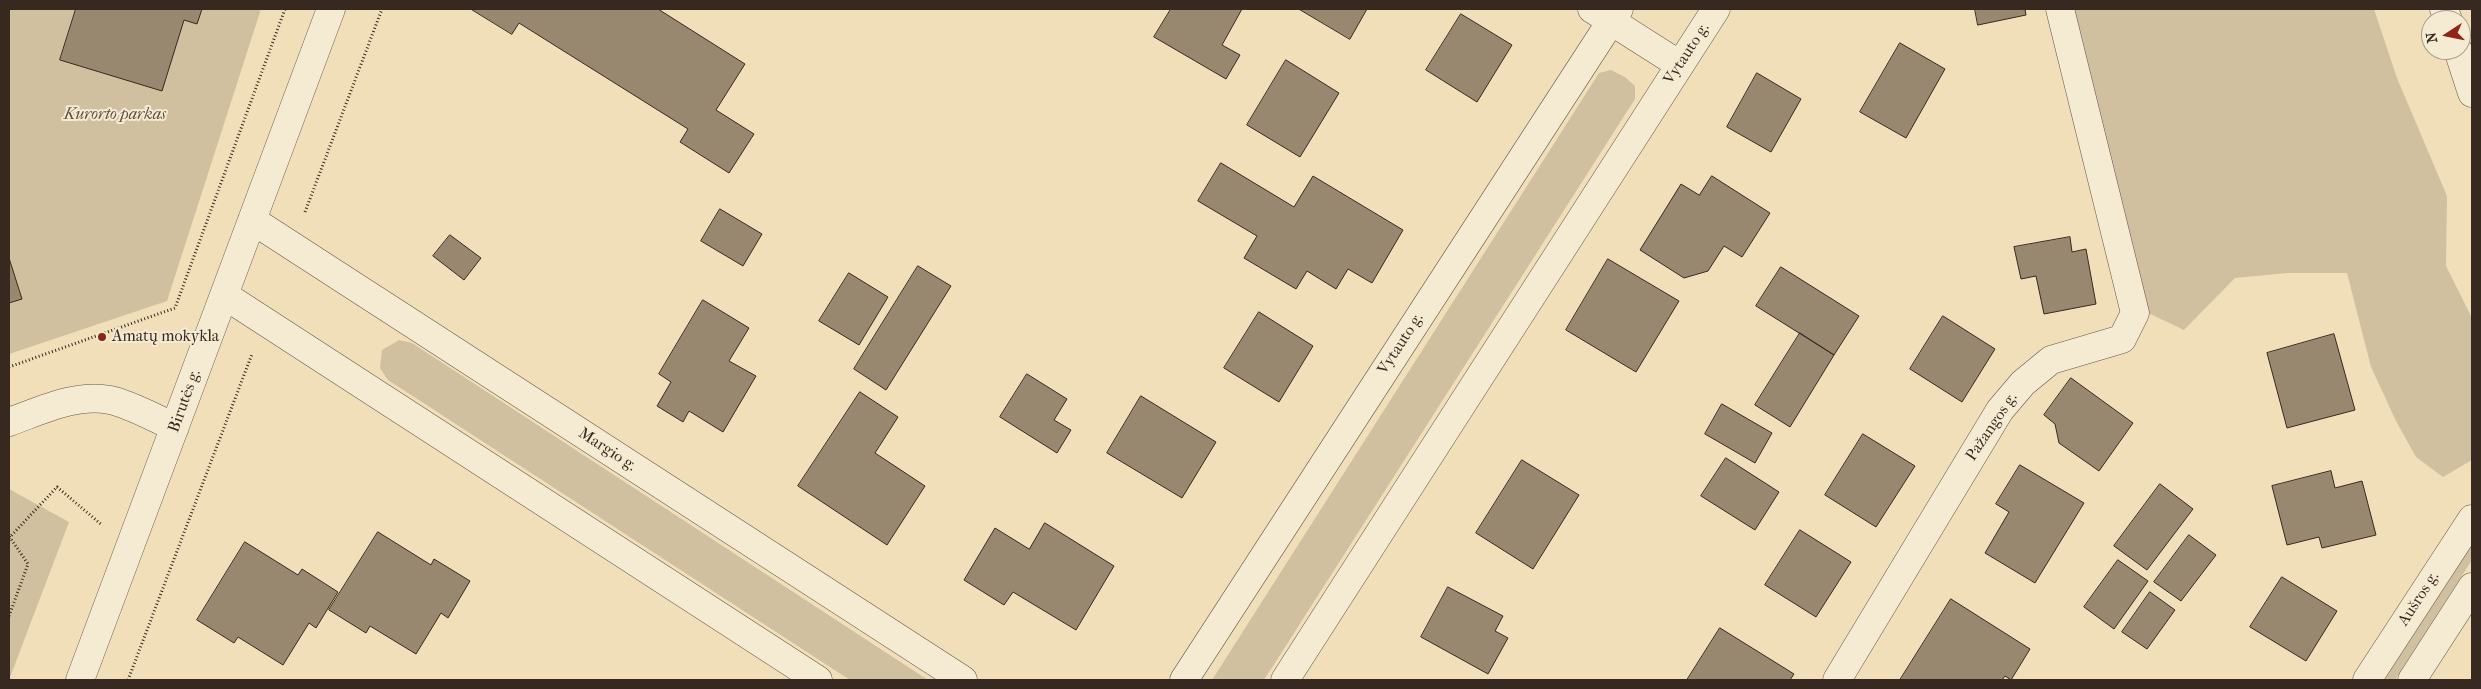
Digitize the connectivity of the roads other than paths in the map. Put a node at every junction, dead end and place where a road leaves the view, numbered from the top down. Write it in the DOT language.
graph roads {
  1 [pos="331,9"];
  2 [pos="1716,9"];
  3 [pos="2060,9"];
  4 [pos="1607,13"];
  5 [pos="2461,60"];
  6 [pos="1680,65"];
  7 [pos="2472,94"];
  8 [pos="252,220"];
  9 [pos="224,295"];
  10 [pos="9,422"];
  11 [pos="175,427"];
  12 [pos="2472,519"];
  13 [pos="2472,587"];
  14 [pos="80,680"];
  15 [pos="818,680"];
  16 [pos="962,680"];
  17 [pos="1184,680"];
  18 [pos="1285,680"];
  19 [pos="1837,680"];
  20 [pos="2367,680"];
  21 [pos="2412,680"];
  1 -- 8 [label="street, Birutės g."];
  2 -- 6 [label="street, Vytauto g."];
  3 -- 19 [label="street, Pažangos g."];
  4 -- 6 [label="street"];
  4 -- 17 [label="street, Vytauto g."];
  5 -- 7 [label="street"];
  6 -- 18 [label="street, Vytauto g."];
  8 -- 9 [label="street, Birutės g."];
  8 -- 16 [label="street, Margio g."];
  9 -- 11 [label="street, Birutės g."];
  9 -- 15 [label="street"];
  10 -- 11 [label="street"];
  11 -- 14 [label="street, Birutės g."];
  12 -- 20 [label="street, Aušros g."];
  13 -- 21 [label="street"];
}
